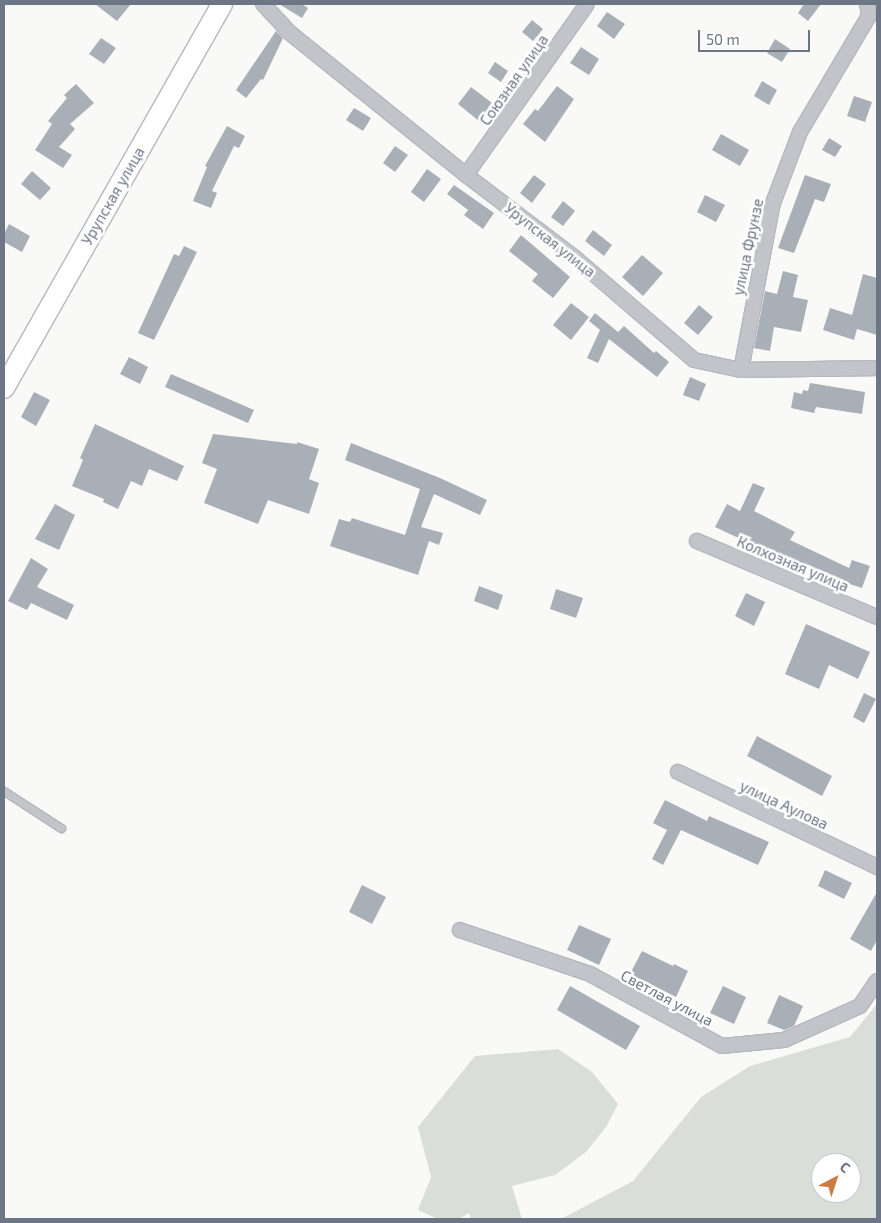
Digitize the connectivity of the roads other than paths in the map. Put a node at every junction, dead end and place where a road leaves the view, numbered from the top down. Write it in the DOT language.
graph roads {
  1 [pos="222,4"];
  2 [pos="263,4"];
  3 [pos="587,4"];
  4 [pos="871,11"];
  5 [pos="466,175"];
  6 [pos="877,368"];
  7 [pos="741,370"];
  8 [pos="4,388"];
  9 [pos="696,541"];
  10 [pos="877,617"];
  11 [pos="678,772"];
  12 [pos="4,792"];
  13 [pos="61,828"];
  14 [pos="877,867"];
  15 [pos="460,930"];
  16 [pos="877,981"];
  1 -- 8 [label="street, Урупская улица"];
  2 -- 5 [label="street, Урупская улица"];
  3 -- 5 [label="street, Союзная улица"];
  4 -- 7 [label="street, улица Фрунзе"];
  5 -- 7 [label="street, Урупская улица"];
  6 -- 7 [label="street, Урупская улица"];
  9 -- 10 [label="street, Колхозная улица"];
  11 -- 14 [label="street, улица Аулова"];
  12 -- 13 [label="lane"];
  15 -- 16 [label="street, Светлая улица"];
}
